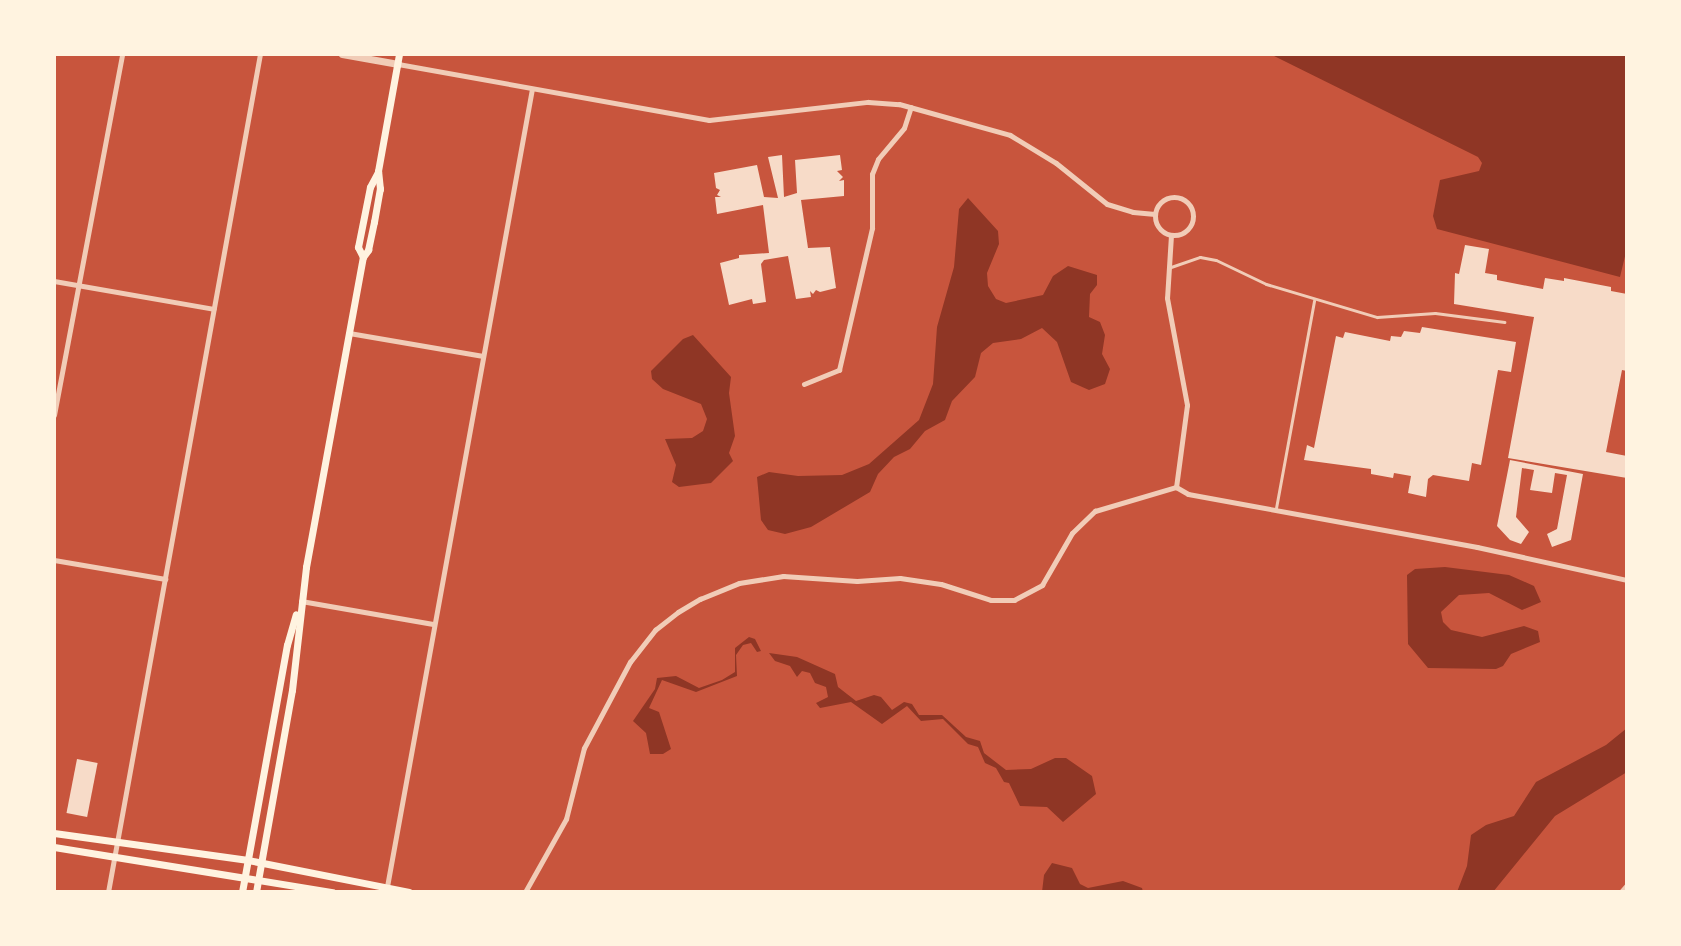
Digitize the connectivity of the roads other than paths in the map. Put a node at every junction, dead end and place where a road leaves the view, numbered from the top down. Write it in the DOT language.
graph roads {
  1 [pos="122,54"];
  2 [pos="260,54"];
  3 [pos="342,54"];
  4 [pos="399,54"];
  5 [pos="398,64"];
  6 [pos="532,89"];
  7 [pos="911,107"];
  8 [pos="1155,214"];
  9 [pos="1171,235"];
  10 [pos="1168,268"];
  11 [pos="54,281"];
  12 [pos="79,285"];
  13 [pos="1314,300"];
  14 [pos="214,309"];
  15 [pos="1504,322"];
  16 [pos="349,333"];
  17 [pos="483,356"];
  18 [pos="804,384"];
  19 [pos="54,415"];
  20 [pos="1176,487"];
  21 [pos="1276,509"];
  22 [pos="54,560"];
  23 [pos="165,579"];
  24 [pos="1627,580"];
  25 [pos="300,601"];
  26 [pos="433,624"];
  27 [pos="54,833"];
  28 [pos="118,842"];
  29 [pos="54,847"];
  30 [pos="115,856"];
  31 [pos="248,860"];
  32 [pos="261,863"];
  33 [pos="245,875"];
  34 [pos="259,878"];
  35 [pos="1627,885"];
  36 [pos="386,890"];
  37 [pos="108,892"];
  38 [pos="242,892"];
  39 [pos="256,892"];
  40 [pos="332,892"];
  41 [pos="409,892"];
  42 [pos="525,892"];
  43 [pos="1621,892"];
  1 -- 12 [label="street"];
  2 -- 14 [label="street"];
  3 -- 5 [label="street"];
  4 -- 5 [label="main road"];
  5 -- 6 [label="street"];
  5 -- 16 [label="main road"];
  6 -- 7 [label="street"];
  6 -- 17 [label="street"];
  7 -- 8 [label="street"];
  7 -- 18 [label="street"];
  8 -- 9 [label="street"];
  8 -- 9 [label="street"];
  9 -- 10 [label="street"];
  10 -- 13 [label="lane"];
  10 -- 20 [label="street"];
  11 -- 12 [label="street"];
  12 -- 14 [label="street"];
  12 -- 19 [label="street"];
  13 -- 15 [label="lane"];
  13 -- 21 [label="lane"];
  14 -- 23 [label="street"];
  16 -- 17 [label="street"];
  16 -- 25 [label="main road"];
  17 -- 26 [label="street"];
  20 -- 21 [label="street"];
  20 -- 42 [label="street"];
  21 -- 24 [label="street"];
  22 -- 23 [label="street"];
  23 -- 28 [label="street"];
  25 -- 26 [label="street"];
  25 -- 31 [label="main road"];
  25 -- 32 [label="main road"];
  26 -- 36 [label="street"];
  27 -- 28 [label="main road"];
  28 -- 30 [label="street"];
  28 -- 31 [label="main road"];
  29 -- 30 [label="main road"];
  30 -- 33 [label="main road"];
  30 -- 37 [label="street"];
  31 -- 32 [label="main road"];
  31 -- 33 [label="main road"];
  32 -- 34 [label="main road"];
  32 -- 36 [label="main road"];
  33 -- 34 [label="main road"];
  33 -- 38 [label="main road"];
  34 -- 39 [label="main road"];
  34 -- 40 [label="main road"];
  35 -- 43 [label="street"];
  36 -- 41 [label="main road"];
}
